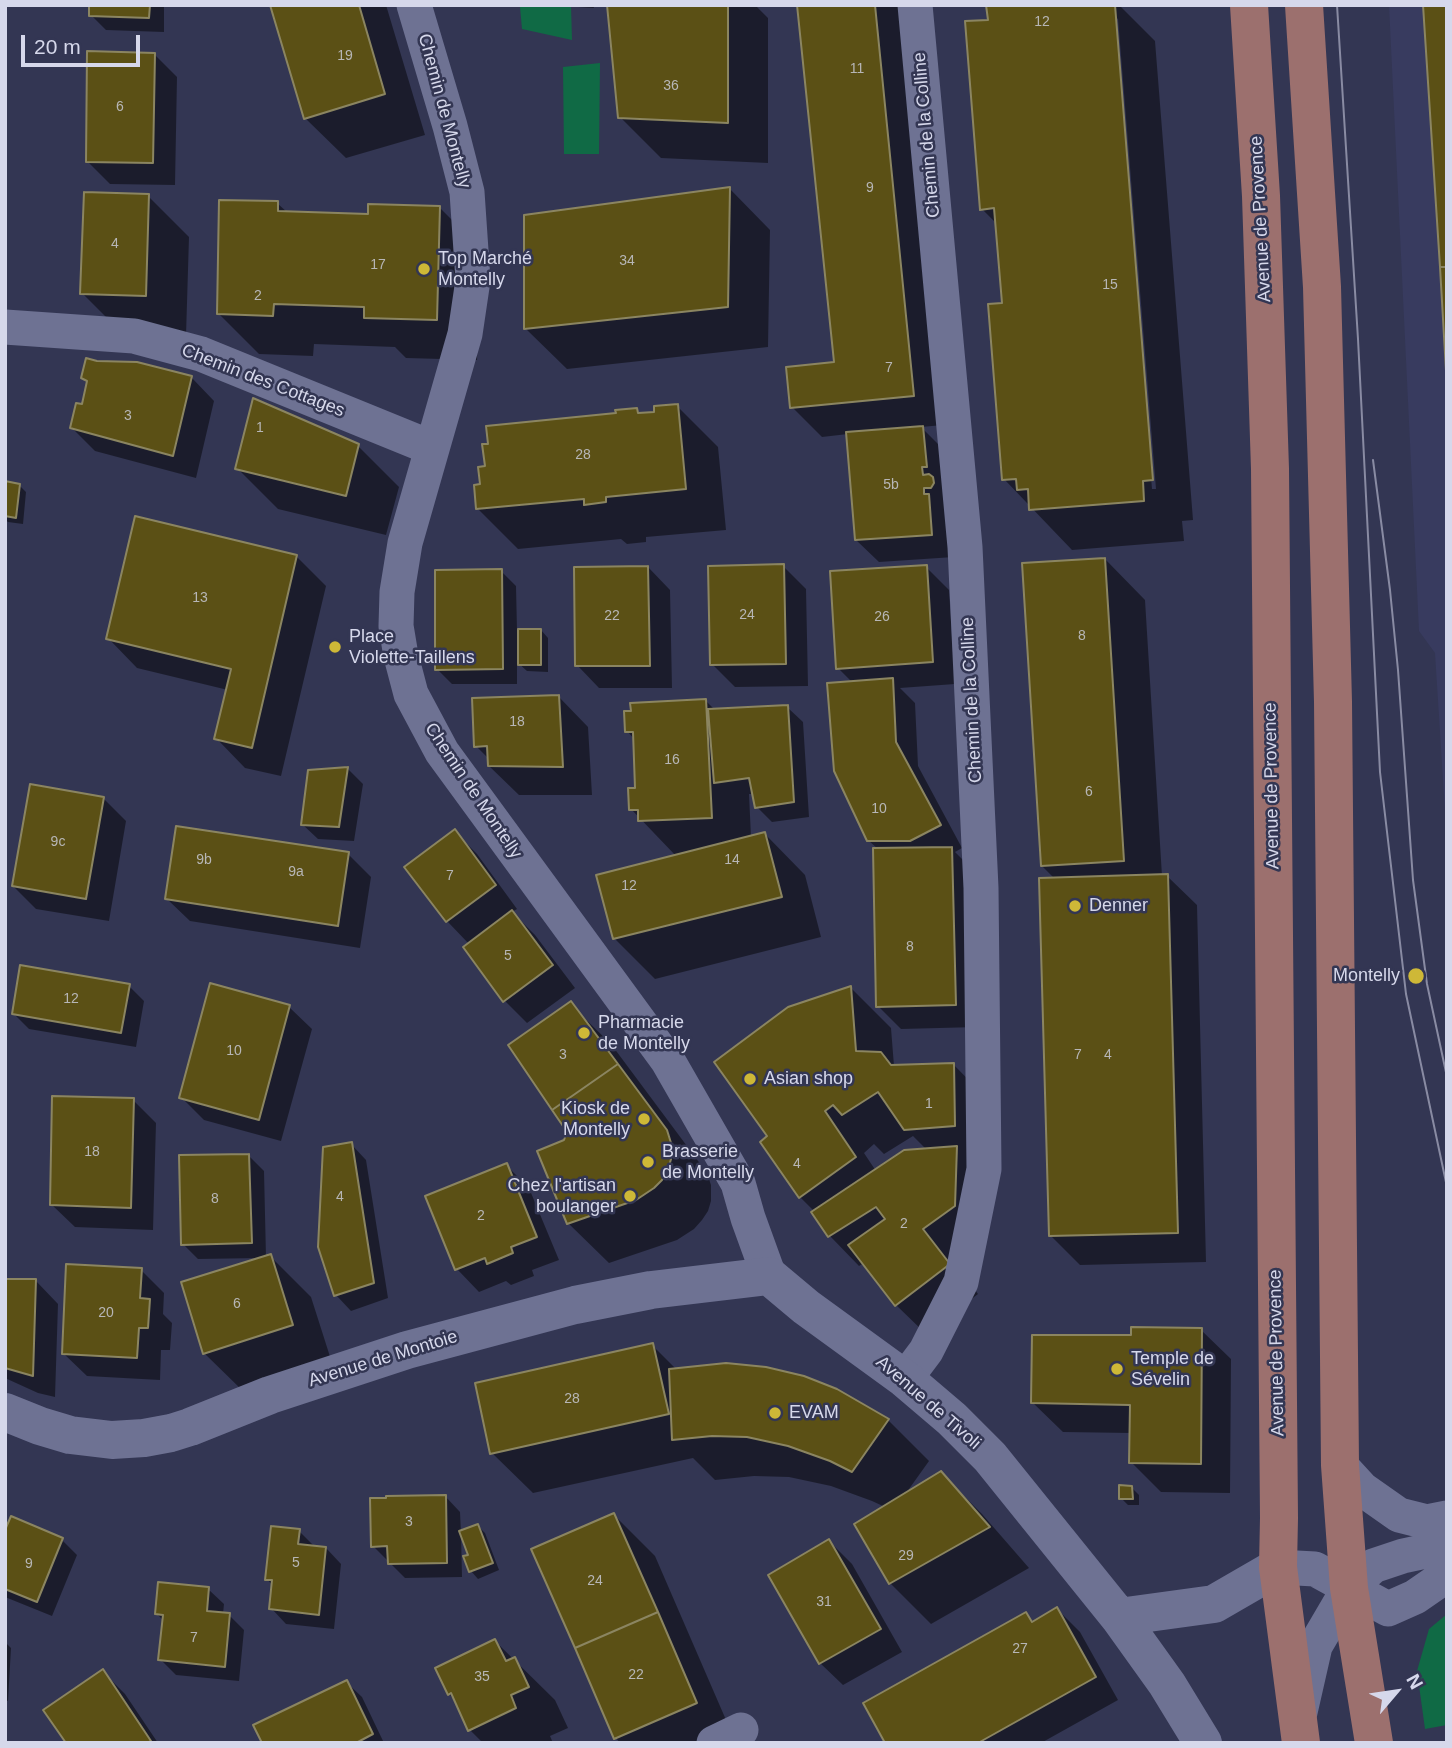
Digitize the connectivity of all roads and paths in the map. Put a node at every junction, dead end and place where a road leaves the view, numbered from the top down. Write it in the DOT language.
graph roads {
  1 [pos="414,5"];
  2 [pos="915,5"];
  3 [pos="1249,5"];
  4 [pos="1304,5"];
  5 [pos="5,327"];
  6 [pos="432,447"];
  7 [pos="769,1276"];
  8 [pos="905,1379"];
  9 [pos="5,1412"];
  10 [pos="1340,1465"];
  11 [pos="1447,1518"];
  12 [pos="1447,1543"];
  13 [pos="1278,1567"];
  14 [pos="1447,1575"];
  15 [pos="1349,1588"];
  16 [pos="1119,1617"];
  17 [pos="1167,1684"];
  18 [pos="1300,1732"];
  19 [pos="1183,1743"];
  20 [pos="1203,1743"];
  21 [pos="1374,1743"];
  1 -- 6 [label="street, Chemin de Montelly"];
  2 -- 8 [label="street, Chemin de la Colline"];
  3 -- 13 [label="main road, Avenue de Provence"];
  4 -- 10 [label="main road"];
  5 -- 6 [label="street, Chemin des Cottages"];
  6 -- 7 [label="street, Chemin de Montelly"];
  7 -- 8 [label="street, Avenue de Tivoli"];
  7 -- 9 [label="street, Avenue de Montoie"];
  8 -- 16 [label="street, Avenue de Tivoli"];
  10 -- 11 [label="street"];
  10 -- 15 [label="main road"];
  12 -- 15 [label="street, Avenue de Provence"];
  13 -- 15 [label="street"];
  13 -- 16 [label="street"];
  13 -- 18 [label="main road, Avenue de Provence"];
  14 -- 15 [label="street"];
  15 -- 18 [label="street, Avenue de Provence"];
  15 -- 21 [label="main road"];
  16 -- 17 [label="street, Avenue de Tivoli"];
  17 -- 19 [label="street, Avenue de Tivoli"];
  17 -- 20 [label="street, Avenue de Tivoli"];
}
